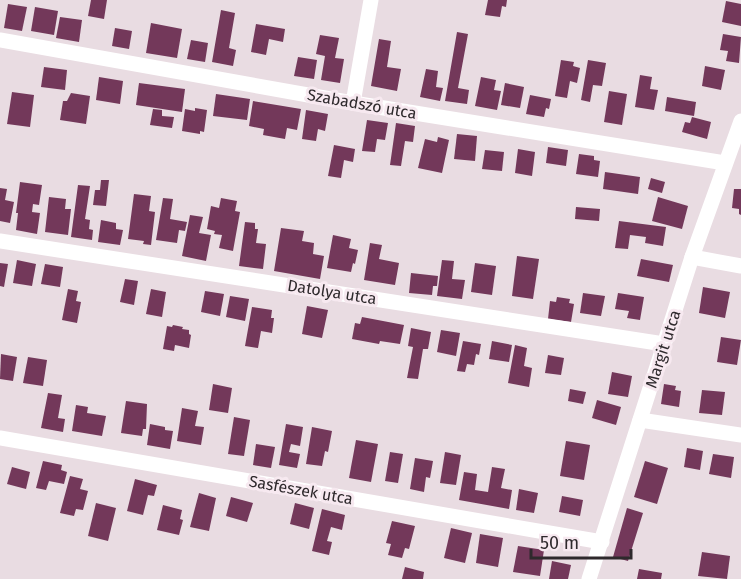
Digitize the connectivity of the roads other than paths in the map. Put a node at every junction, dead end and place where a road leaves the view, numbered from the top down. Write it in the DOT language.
graph roads {
  1 [pos="370,0"];
  2 [pos="0,40"];
  3 [pos="353,103"];
  4 [pos="741,121"];
  5 [pos="725,163"];
  6 [pos="0,240"];
  7 [pos="692,257"];
  8 [pos="741,266"];
  9 [pos="664,344"];
  10 [pos="640,420"];
  11 [pos="741,435"];
  12 [pos="0,438"];
  13 [pos="602,542"];
  14 [pos="589,579"];
  1 -- 3 [label="street"];
  2 -- 3 [label="street, Szabadszó utca"];
  3 -- 5 [label="street, Szabadszó utca"];
  4 -- 5 [label="street, Margit utca"];
  5 -- 7 [label="street, Margit utca"];
  6 -- 9 [label="street, Datolya utca"];
  7 -- 8 [label="street"];
  7 -- 9 [label="street, Margit utca"];
  9 -- 10 [label="street, Margit utca"];
  10 -- 11 [label="street"];
  10 -- 13 [label="street, Margit utca"];
  12 -- 13 [label="street, Sasfészek utca"];
  13 -- 14 [label="street, Margit utca"];
}
